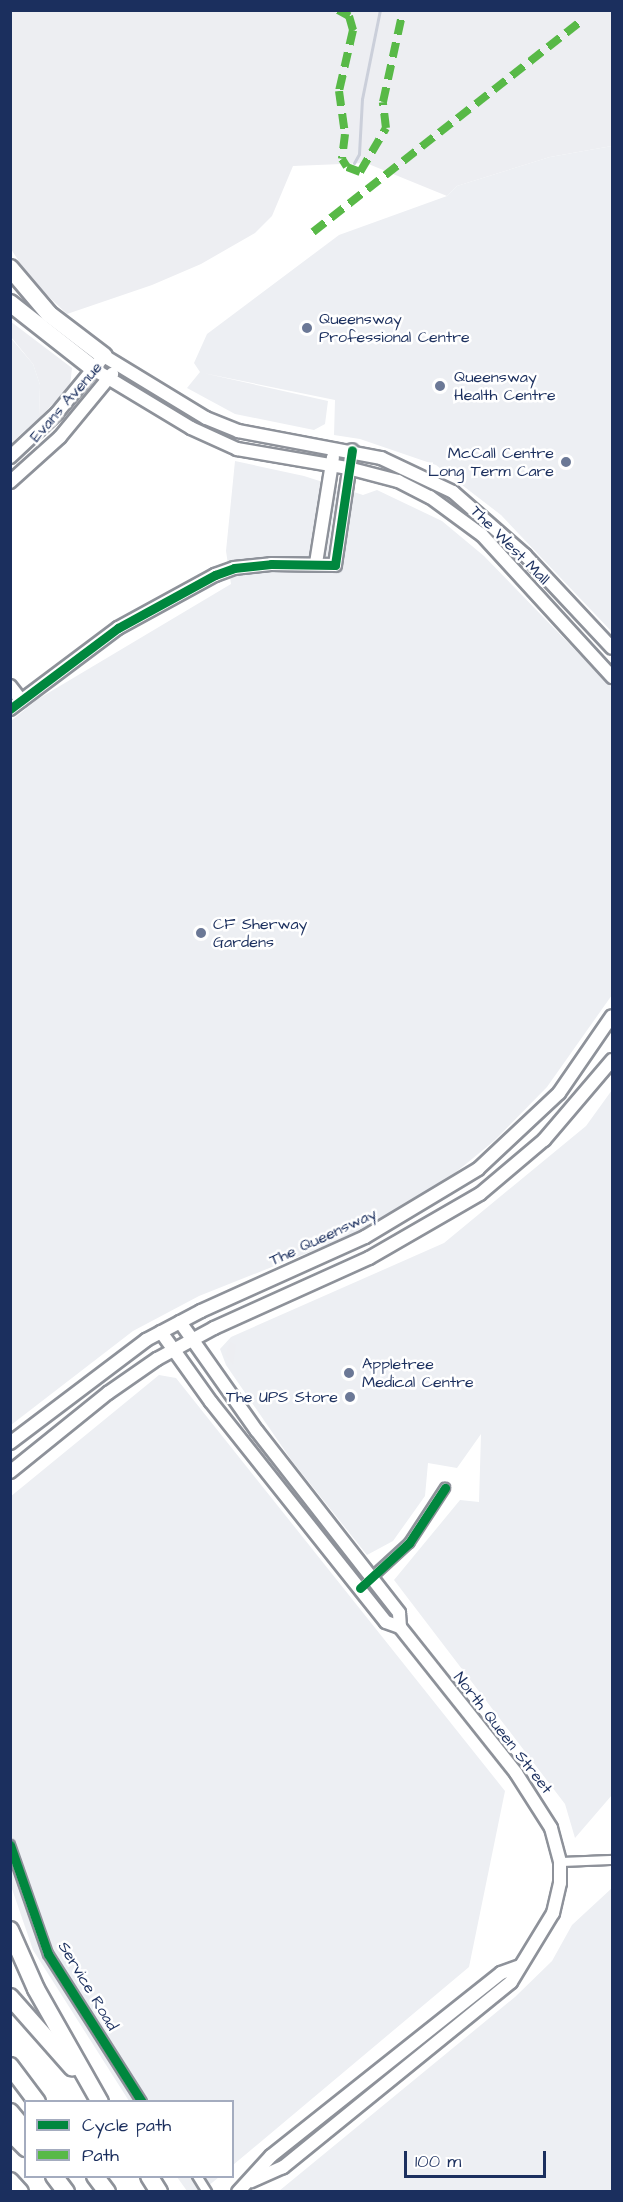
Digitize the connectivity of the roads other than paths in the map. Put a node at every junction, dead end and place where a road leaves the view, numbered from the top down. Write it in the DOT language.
graph roads {
  1 [pos="10,268"];
  2 [pos="10,303"];
  3 [pos="119,366"];
  4 [pos="103,368"];
  5 [pos="336,447"];
  6 [pos="352,450"];
  7 [pos="10,457"];
  8 [pos="332,463"];
  9 [pos="348,468"];
  10 [pos="10,483"];
  11 [pos="316,563"];
  12 [pos="612,648"];
  13 [pos="612,677"];
  14 [pos="10,686"];
  15 [pos="21,700"];
  16 [pos="10,709"];
  17 [pos="612,1016"];
  18 [pos="612,1060"];
  19 [pos="366,1237"];
  20 [pos="349,1267"];
  21 [pos="180,1322"];
  22 [pos="161,1332"];
  23 [pos="193,1339"];
  24 [pos="173,1351"];
  25 [pos="10,1443"];
  26 [pos="10,1472"];
  27 [pos="445,1488"];
  28 [pos="372,1579"];
  29 [pos="360,1588"];
  30 [pos="400,1627"];
  31 [pos="10,1845"];
  32 [pos="612,1860"];
  33 [pos="560,1862"];
  34 [pos="10,1930"];
  35 [pos="10,1997"];
  36 [pos="10,2066"];
  37 [pos="99,2099"];
  38 [pos="36,2100"];
  39 [pos="141,2100"];
  40 [pos="10,2112"];
  41 [pos="24,2129"];
  42 [pos="10,2132"];
  43 [pos="24,2146"];
  44 [pos="56,2178"];
  45 [pos="96,2178"];
  46 [pos="198,2178"];
  47 [pos="10,2181"];
  48 [pos="20,2192"];
  49 [pos="66,2192"];
  50 [pos="107,2192"];
  51 [pos="207,2192"];
  52 [pos="238,2192"];
  1 -- 4 [label="highway"];
  2 -- 4 [label="highway"];
  3 -- 4 [label="main road, The West Mall"];
  3 -- 4 [label="main road, Evans Avenue"];
  3 -- 5 [label="main road, The West Mall"];
  4 -- 7 [label="main road, Evans Avenue"];
  4 -- 8 [label="main road, The West Mall"];
  4 -- 10 [label="main road, Evans Avenue"];
  5 -- 6 [label="main road, The West Mall"];
  5 -- 8 [label="main road"];
  6 -- 9 [label="main road"];
  6 -- 12 [label="main road, The West Mall"];
  8 -- 9 [label="main road, The West Mall"];
  8 -- 11 [label="main road"];
  9 -- 11 [label="main road"];
  9 -- 13 [label="main road, The West Mall"];
  11 -- 15 [label="main road"];
  14 -- 15 [label="main road"];
  15 -- 16 [label="main road"];
  17 -- 19 [label="main road, The Queensway"];
  18 -- 20 [label="main road"];
  19 -- 20 [label="main road"];
  19 -- 21 [label="main road, The Queensway"];
  20 -- 23 [label="main road"];
  21 -- 22 [label="main road, The Queensway"];
  21 -- 23 [label="main road, North Queen Street"];
  22 -- 24 [label="main road, North Queen Street"];
  22 -- 25 [label="main road, The Queensway"];
  23 -- 24 [label="main road"];
  23 -- 28 [label="main road, North Queen Street"];
  24 -- 26 [label="main road"];
  24 -- 29 [label="main road, North Queen Street"];
  27 -- 28 [label="street"];
  28 -- 29 [label="street"];
  28 -- 30 [label="main road, North Queen Street"];
  29 -- 30 [label="main road, North Queen Street"];
  30 -- 33 [label="main road, North Queen Street"];
  31 -- 39 [label="street, Service Road"];
  32 -- 33 [label="street"];
  33 -- 52 [label="main road, North Queen Street"];
  34 -- 37 [label="highway"];
  35 -- 37 [label="highway"];
  36 -- 38 [label="highway"];
  40 -- 41 [label="highway"];
  42 -- 43 [label="highway"];
  44 -- 49 [label="highway"];
  45 -- 50 [label="highway"];
  46 -- 51 [label="street"];
  47 -- 48 [label="highway"];
}
